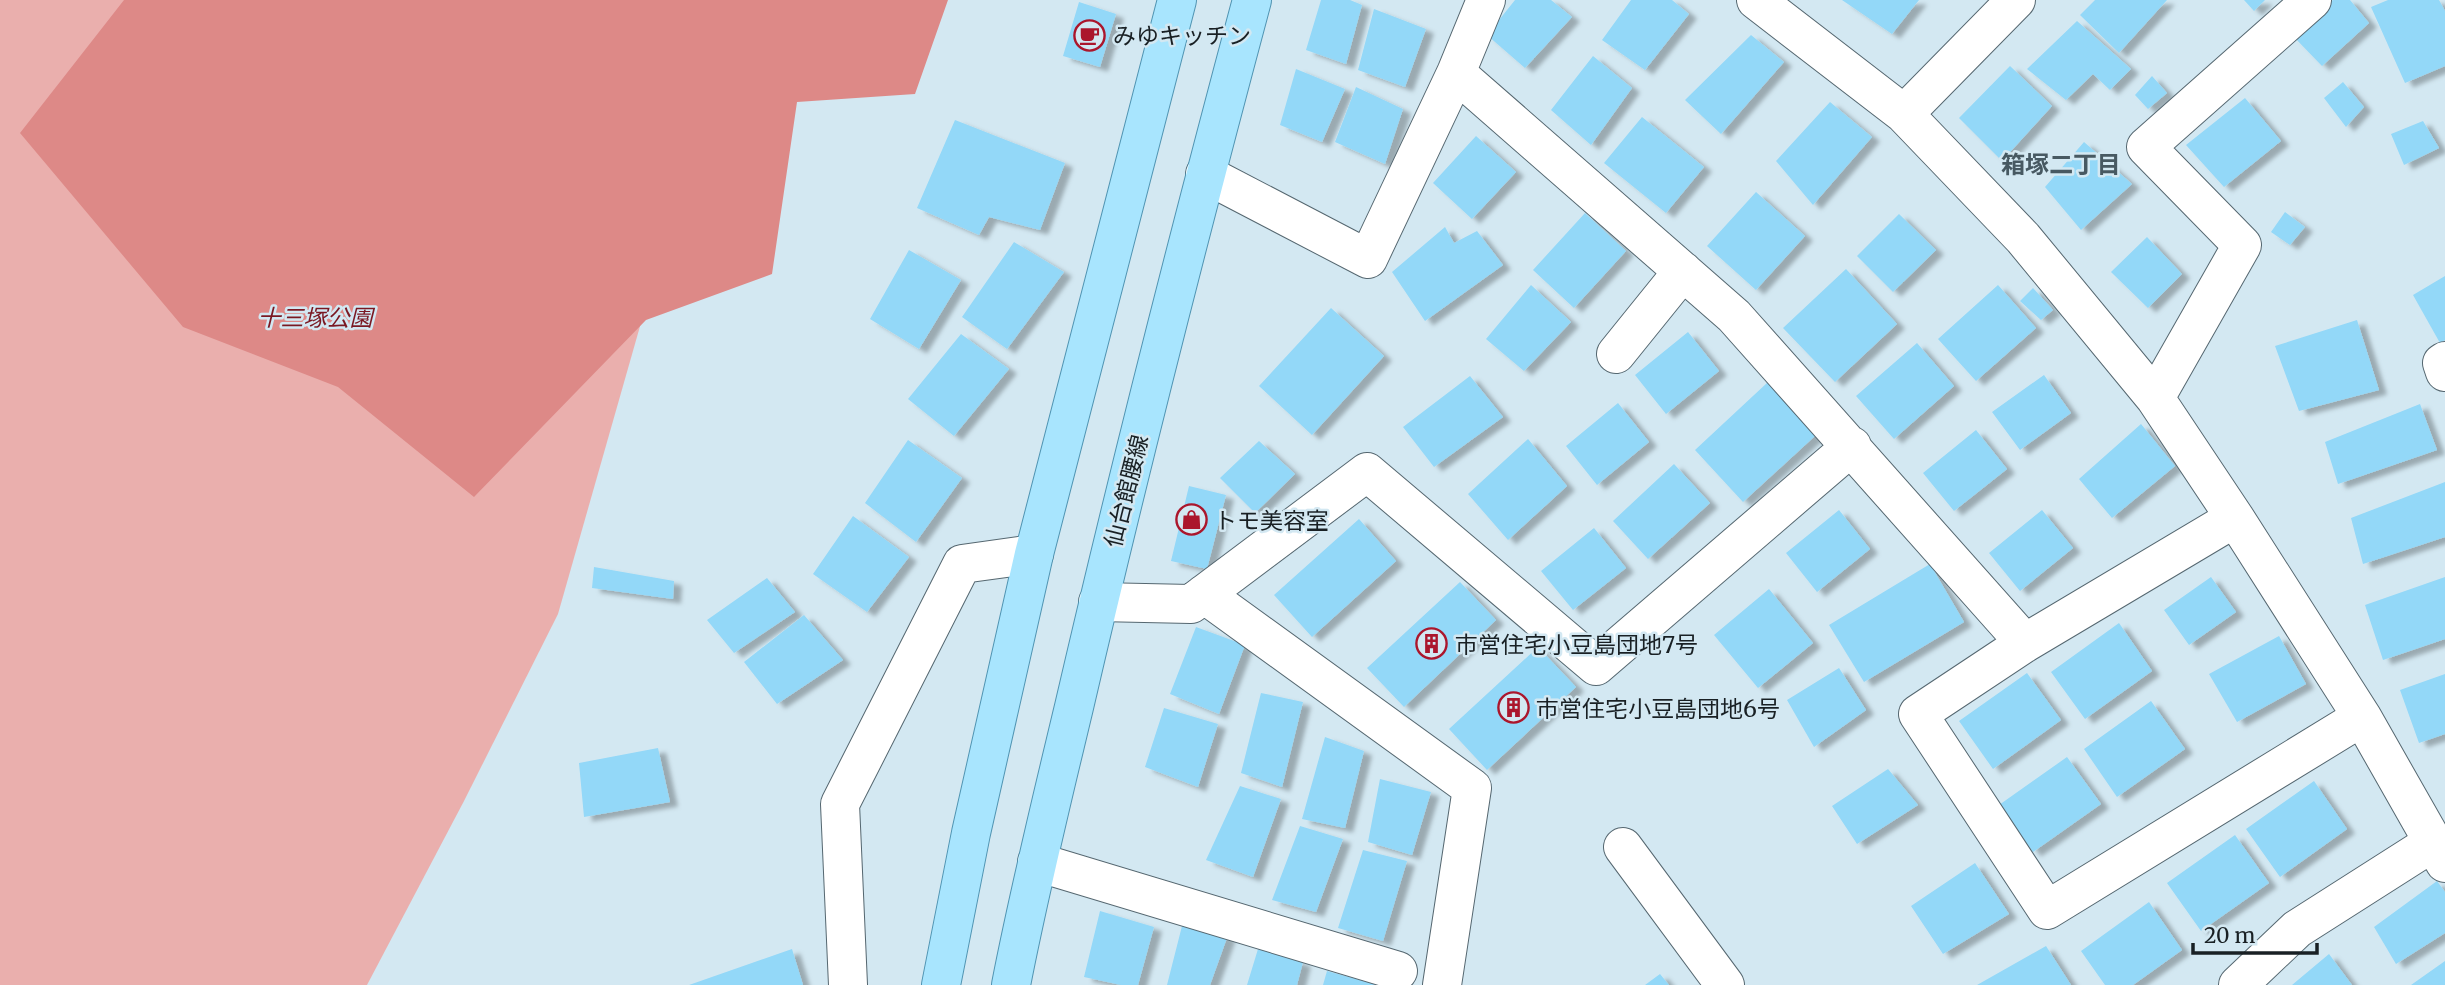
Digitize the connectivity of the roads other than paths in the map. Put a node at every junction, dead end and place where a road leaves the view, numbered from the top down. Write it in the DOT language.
graph roads {
  1 [pos="1177,0"];
  2 [pos="1252,0"];
  3 [pos="1486,0"];
  4 [pos="1756,0"];
  5 [pos="2016,0"];
  6 [pos="2312,0"];
  7 [pos="1456,73"];
  8 [pos="1904,114"];
  9 [pos="1205,174"];
  10 [pos="1683,271"];
  11 [pos="1616,354"];
  12 [pos="2445,361"];
  13 [pos="2445,372"];
  14 [pos="2155,398"];
  15 [pos="1852,446"];
  16 [pos="2235,518"];
  17 [pos="1034,554"];
  18 [pos="1204,594"];
  19 [pos="1098,602"];
  20 [pos="2025,643"];
  21 [pos="2362,717"];
  22 [pos="1623,847"];
  23 [pos="2439,853"];
  24 [pos="1037,862"];
  25 [pos="1398,971"];
  26 [pos="848,985"];
  27 [pos="941,985"];
  28 [pos="1011,985"];
  29 [pos="1442,985"];
  30 [pos="1725,985"];
  31 [pos="2238,985"];
  1 -- 17 [label="main road"];
  2 -- 9 [label="main road, 仙台館腰線"];
  3 -- 7 [label="street"];
  4 -- 8 [label="street"];
  5 -- 8 [label="street"];
  6 -- 14 [label="street"];
  7 -- 9 [label="street"];
  7 -- 10 [label="street"];
  8 -- 14 [label="street"];
  9 -- 19 [label="main road, 仙台館腰線"];
  10 -- 11 [label="street"];
  10 -- 15 [label="street"];
  12 -- 13 [label="street"];
  14 -- 16 [label="street"];
  15 -- 18 [label="street"];
  15 -- 20 [label="street"];
  16 -- 20 [label="street"];
  16 -- 21 [label="street"];
  17 -- 26 [label="street"];
  17 -- 27 [label="main road"];
  18 -- 19 [label="street"];
  18 -- 29 [label="street"];
  19 -- 24 [label="main road, 仙台館腰線"];
  20 -- 21 [label="street"];
  21 -- 23 [label="street"];
  22 -- 30 [label="street"];
  23 -- 31 [label="street"];
  24 -- 25 [label="street"];
  24 -- 28 [label="main road, 仙台館腰線"];
}
